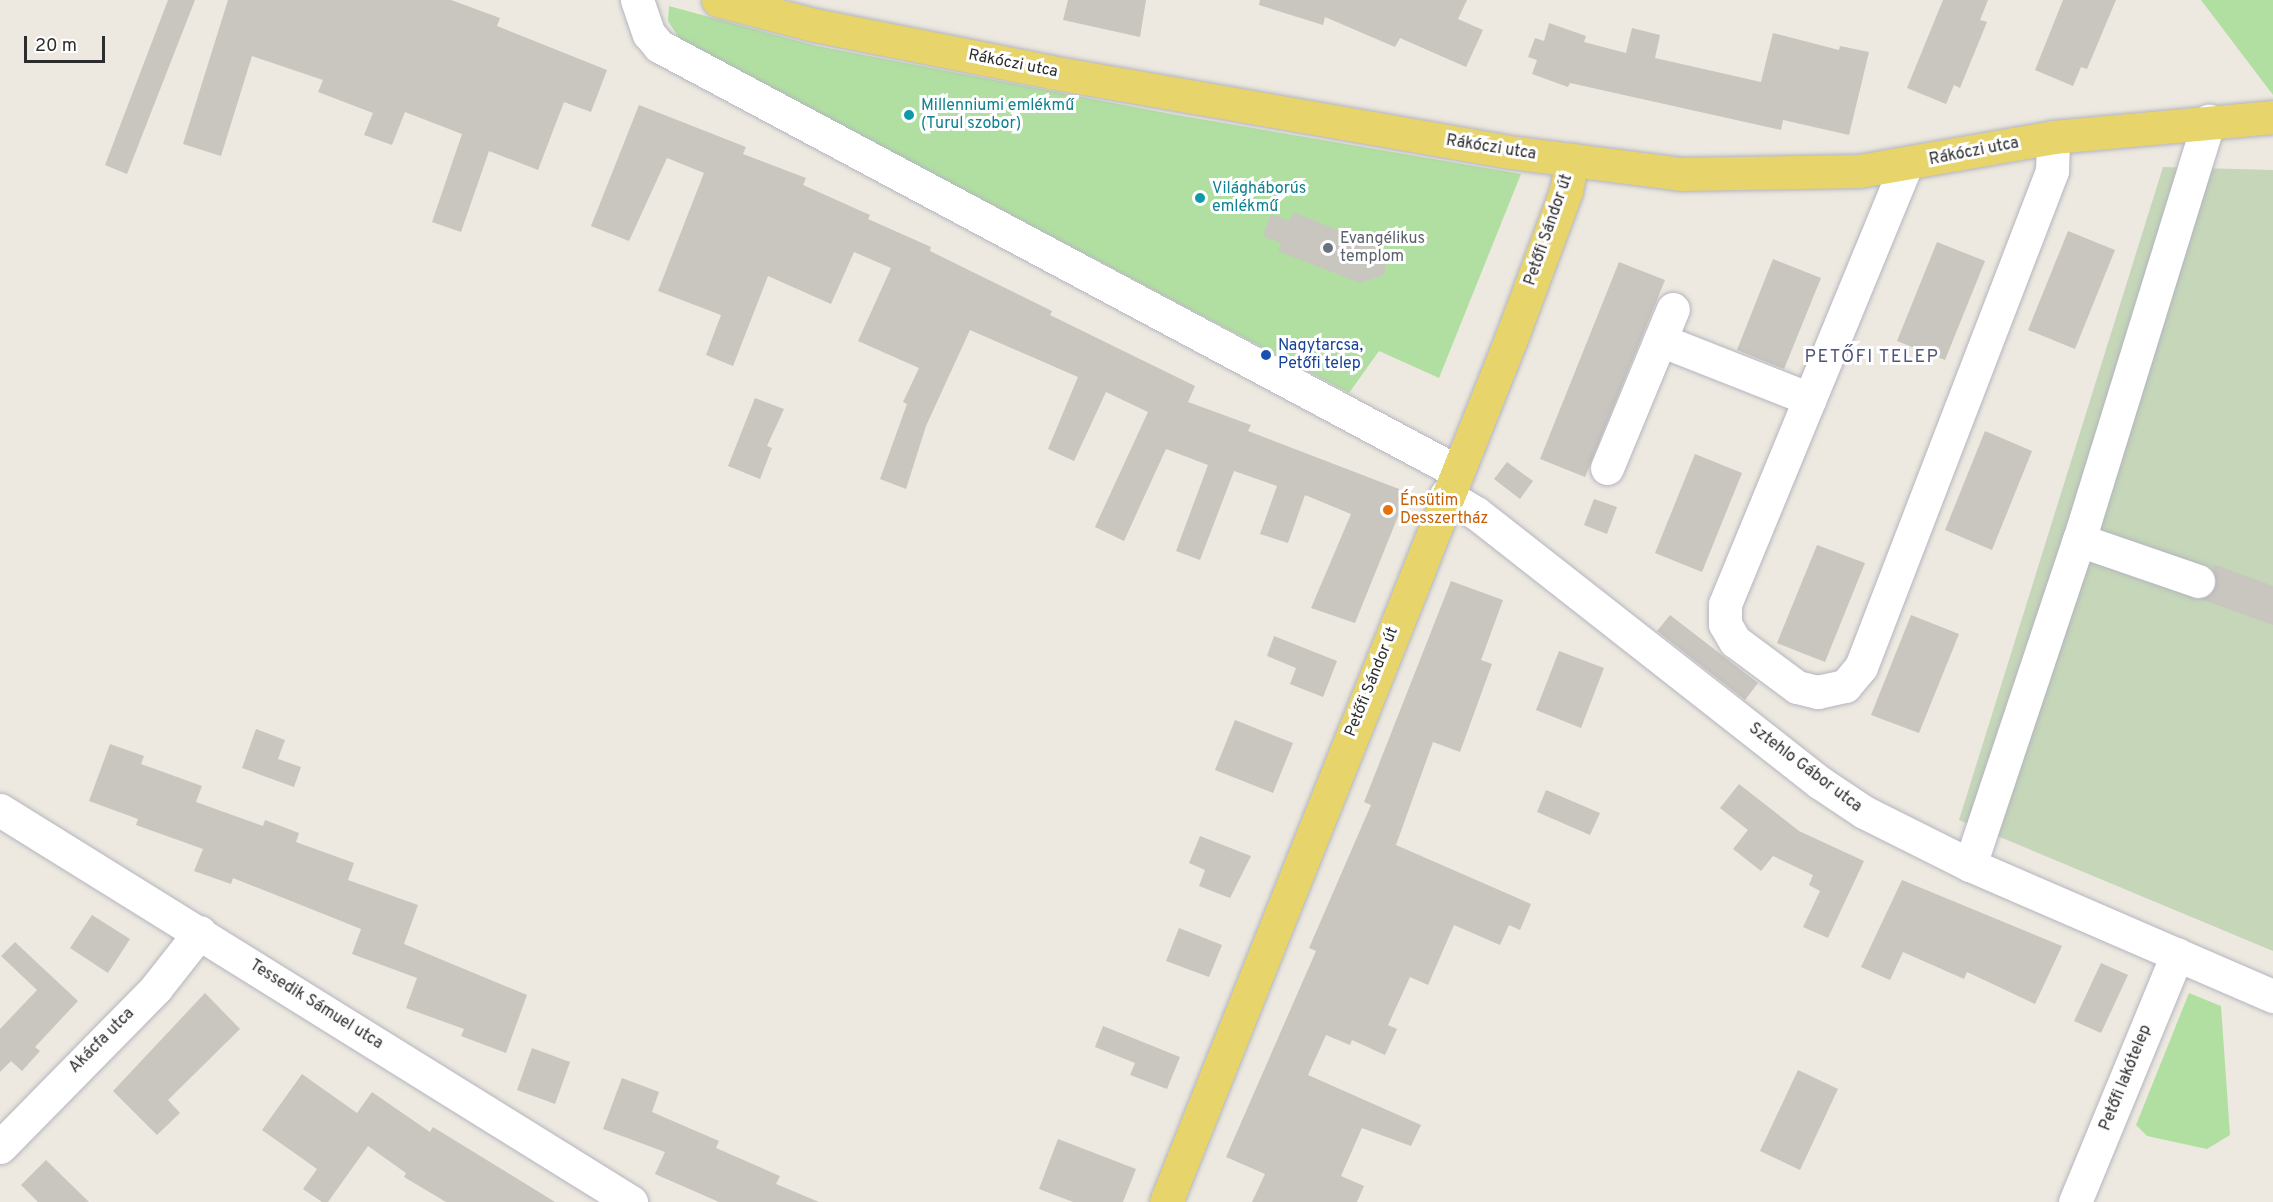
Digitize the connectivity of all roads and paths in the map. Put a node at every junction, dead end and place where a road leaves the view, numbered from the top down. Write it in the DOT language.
graph roads {
  1 [pos="637,0"];
  2 [pos="718,0"];
  3 [pos="2273,117"];
  4 [pos="2209,120"];
  5 [pos="2053,137"];
  6 [pos="1572,160"];
  7 [pos="1906,165"];
  8 [pos="1673,309"];
  9 [pos="1660,339"];
  10 [pos="1810,399"];
  11 [pos="1607,468"];
  12 [pos="1451,483"];
  13 [pos="2079,540"];
  14 [pos="2198,580"];
  15 [pos="0,810"];
  16 [pos="1970,865"];
  17 [pos="200,932"];
  18 [pos="2177,954"];
  19 [pos="2273,996"];
  20 [pos="0,1147"];
  21 [pos="631,1202"];
  22 [pos="1166,1202"];
  23 [pos="2075,1202"];
  1 -- 12 [label="street"];
  2 -- 6 [label="main road, Rákóczi utca"];
  3 -- 4 [label="main road, Rákóczi utca"];
  4 -- 5 [label="main road, Rákóczi utca"];
  4 -- 13 [label="street"];
  5 -- 7 [label="main road, Rákóczi utca"];
  5 -- 10 [label="street"];
  6 -- 7 [label="main road, Rákóczi utca"];
  6 -- 12 [label="main road, Petőfi Sándor út"];
  7 -- 10 [label="street"];
  8 -- 9 [label="street"];
  9 -- 10 [label="street"];
  9 -- 11 [label="street"];
  12 -- 16 [label="street, Sztehlo Gábor utca"];
  12 -- 22 [label="main road, Petőfi Sándor út"];
  13 -- 14 [label="street"];
  13 -- 16 [label="street"];
  15 -- 17 [label="street, Tessedik Sámuel utca"];
  16 -- 18 [label="street, Sztehlo Gábor utca"];
  17 -- 20 [label="street, Akácfa utca"];
  17 -- 21 [label="street, Tessedik Sámuel utca"];
  18 -- 19 [label="street, Sztehlo Gábor utca"];
  18 -- 23 [label="street, Petőfi lakótelep"];
}
